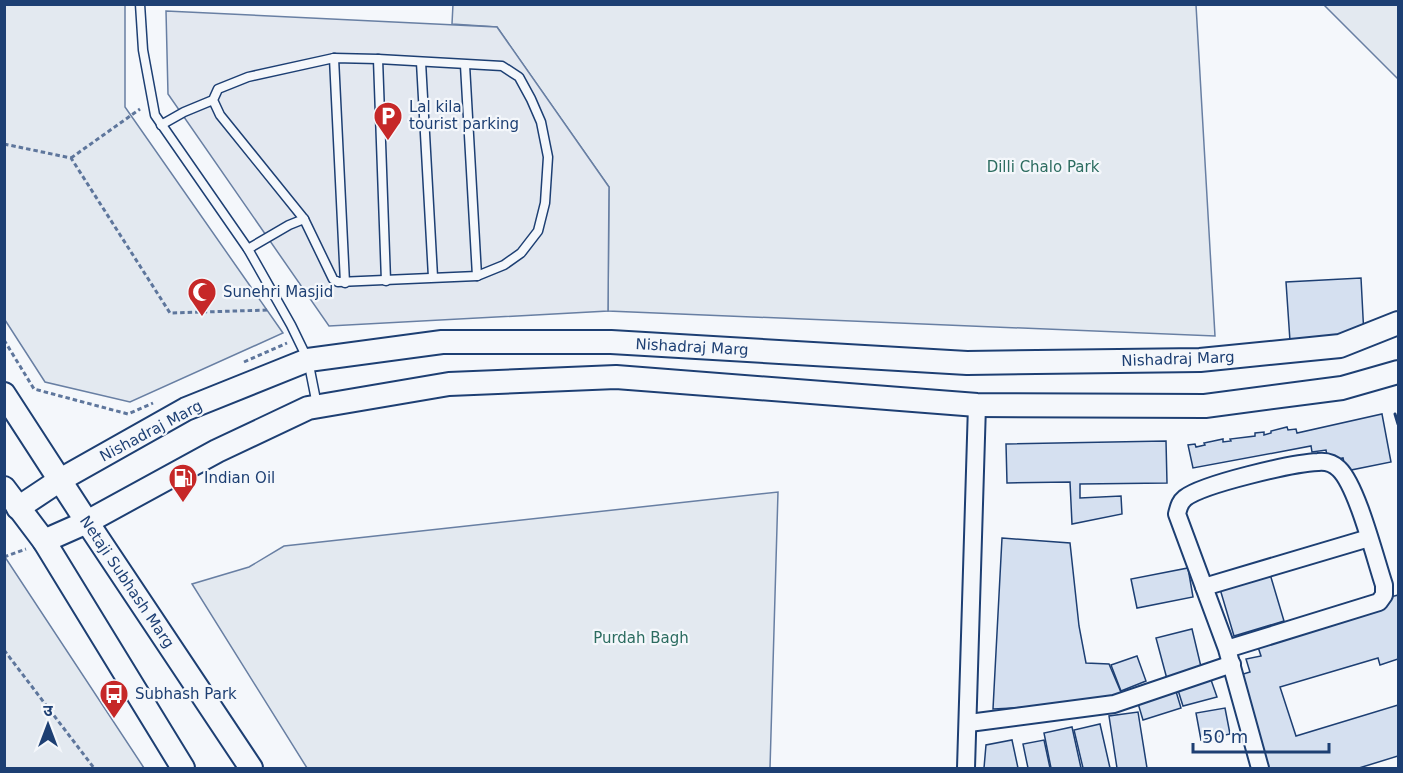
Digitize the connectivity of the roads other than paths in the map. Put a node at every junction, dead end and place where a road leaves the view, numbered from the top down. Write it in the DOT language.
graph roads {
  1 [pos="140,4"];
  2 [pos="334,58"];
  3 [pos="378,59"];
  4 [pos="421,62"];
  5 [pos="465,65"];
  6 [pos="213,100"];
  7 [pos="161,125"];
  8 [pos="304,219"];
  9 [pos="248,249"];
  10 [pos="477,276"];
  11 [pos="433,277"];
  12 [pos="386,281"];
  13 [pos="345,283"];
  14 [pos="1398,323"];
  15 [pos="308,360"];
  16 [pos="1398,372"];
  17 [pos="4,394"];
  18 [pos="976,405"];
  19 [pos="317,407"];
  20 [pos="60,480"];
  21 [pos="4,488"];
  22 [pos="18,508"];
  23 [pos="87,522"];
  24 [pos="1369,538"];
  25 [pos="44,541"];
  26 [pos="1204,586"];
  27 [pos="1229,656"];
  28 [pos="969,723"];
  29 [pos="183,768"];
  30 [pos="251,768"];
  31 [pos="966,768"];
  32 [pos="1260,768"];
  1 -- 7 [label="lane"];
  2 -- 3 [label="lane"];
  2 -- 6 [label="lane"];
  2 -- 13 [label="lane"];
  3 -- 4 [label="lane"];
  3 -- 12 [label="lane"];
  4 -- 5 [label="lane"];
  4 -- 11 [label="lane"];
  5 -- 10 [label="lane"];
  5 -- 10 [label="lane"];
  6 -- 7 [label="lane"];
  6 -- 8 [label="lane"];
  7 -- 9 [label="lane"];
  8 -- 9 [label="lane"];
  8 -- 13 [label="lane"];
  9 -- 15 [label="lane"];
  10 -- 11 [label="lane"];
  11 -- 12 [label="lane"];
  12 -- 13 [label="lane"];
  14 -- 15 [label="main road, Nishadraj Marg"];
  15 -- 19 [label="lane"];
  15 -- 20 [label="main road, Nishadraj Marg"];
  16 -- 18 [label="main road"];
  17 -- 20 [label="main road, Netaji Subhash Marg"];
  18 -- 19 [label="main road"];
  18 -- 28 [label="street"];
  19 -- 23 [label="main road"];
  20 -- 22 [label="main road, Nishadraj Marg"];
  20 -- 23 [label="main road, Netaji Subhash Marg"];
  21 -- 22 [label="main road"];
  22 -- 25 [label="main road"];
  23 -- 25 [label="main road"];
  23 -- 30 [label="main road, Netaji Subhash Marg"];
  24 -- 26 [label="street"];
  24 -- 26 [label="street"];
  24 -- 27 [label="street"];
  25 -- 29 [label="main road"];
  26 -- 27 [label="street"];
  27 -- 28 [label="street"];
  27 -- 32 [label="street"];
  28 -- 31 [label="street"];
}
